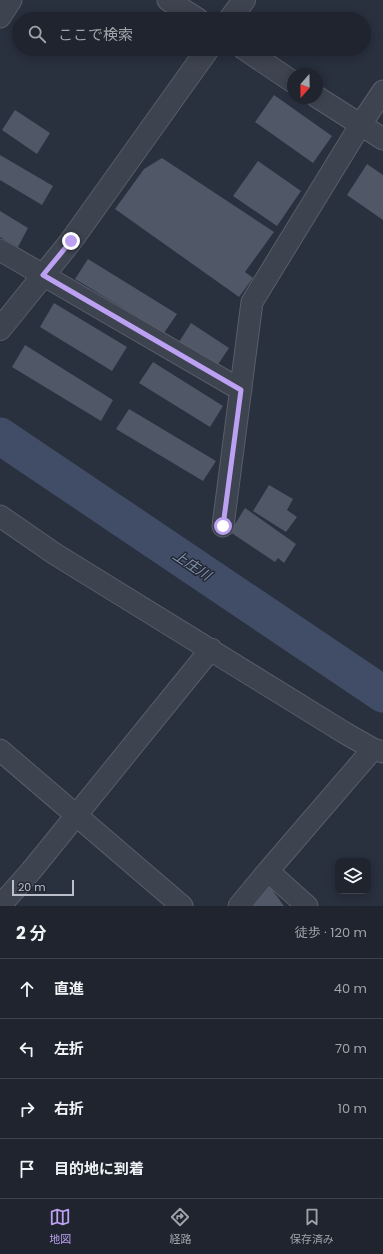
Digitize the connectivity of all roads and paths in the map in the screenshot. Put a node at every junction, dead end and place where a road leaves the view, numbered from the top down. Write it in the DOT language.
graph roads {
  1 [pos="11,0"];
  2 [pos="168,0"];
  3 [pos="244,0"];
  4 [pos="187,12"];
  5 [pos="235,12"];
  6 [pos="0,17"];
  7 [pos="203,56"];
  8 [pos="254,56"];
  9 [pos="287,78"];
  10 [pos="383,91"];
  11 [pos="323,101"];
  12 [pos="361,124"];
  13 [pos="383,139"];
  14 [pos="0,250"];
  15 [pos="43,275"];
  16 [pos="0,329"];
  17 [pos="241,390"];
  18 [pos="0,516"];
  19 [pos="223,526"];
  20 [pos="211,649"];
  21 [pos="0,750"];
  22 [pos="378,750"];
  23 [pos="76,815"];
  24 [pos="268,871"];
  25 [pos="0,906"];
  26 [pos="182,906"];
  27 [pos="239,906"];
  28 [pos="306,906"];
  1 -- 6 [label="street"];
  2 -- 4 [label="street"];
  3 -- 5 [label="street"];
  7 -- 15 [label="street"];
  8 -- 9 [label="street"];
  10 -- 12 [label="street"];
  11 -- 12 [label="street"];
  12 -- 13 [label="street"];
  12 -- 17 [label="street"];
  14 -- 15 [label="street"];
  15 -- 16 [label="street"];
  15 -- 17 [label="street"];
  17 -- 19 [label="street"];
  18 -- 20 [label="street"];
  20 -- 22 [label="street"];
  20 -- 23 [label="street"];
  21 -- 23 [label="street"];
  22 -- 24 [label="street"];
  23 -- 25 [label="street"];
  23 -- 26 [label="street"];
  24 -- 27 [label="street"];
  24 -- 28 [label="street"];
}
